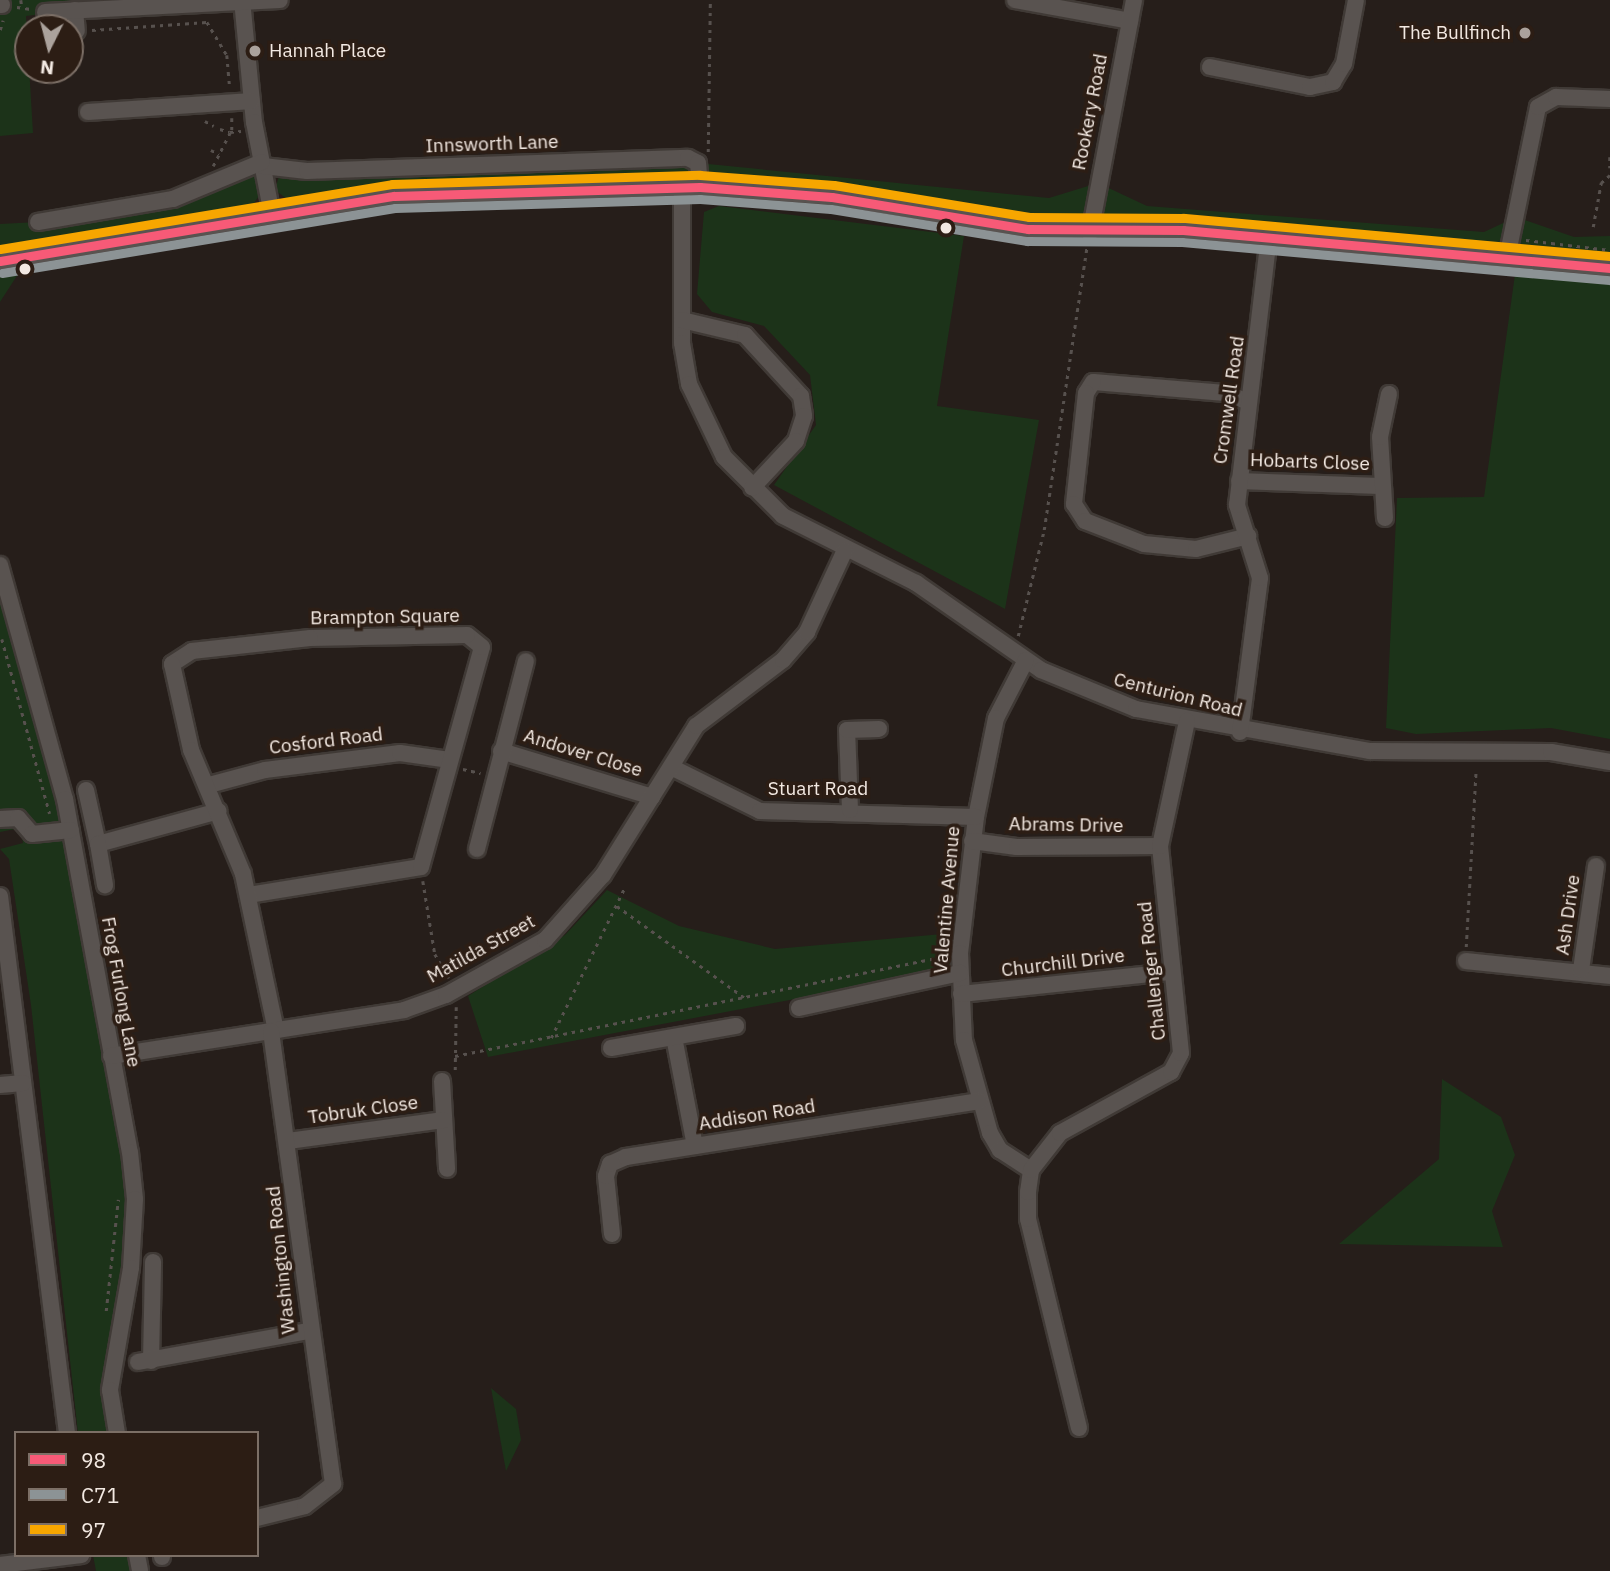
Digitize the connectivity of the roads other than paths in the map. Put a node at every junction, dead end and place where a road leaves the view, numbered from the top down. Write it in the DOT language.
graph roads {
  1 [pos="280,0"];
  2 [pos="1015,0"];
  3 [pos="1134,0"];
  4 [pos="1356,0"];
  5 [pos="242,1"];
  6 [pos="75,10"];
  7 [pos="44,12"];
  8 [pos="75,14"];
  9 [pos="1130,21"];
  10 [pos="1210,67"];
  11 [pos="1610,99"];
  12 [pos="252,101"];
  13 [pos="88,112"];
  14 [pos="262,164"];
  15 [pos="700,187"];
  16 [pos="682,188"];
  17 [pos="272,215"];
  18 [pos="38,222"];
  19 [pos="1090,233"];
  20 [pos="1269,237"];
  21 [pos="1507,258"];
  22 [pos="0,261"];
  23 [pos="1610,268"];
  24 [pos="682,320"];
  25 [pos="1389,394"];
  26 [pos="1246,401"];
  27 [pos="1239,481"];
  28 [pos="1379,486"];
  29 [pos="752,488"];
  30 [pos="1385,518"];
  31 [pos="1248,536"];
  32 [pos="845,550"];
  33 [pos="0,565"];
  34 [pos="1020,656"];
  35 [pos="526,661"];
  36 [pos="1187,721"];
  37 [pos="879,729"];
  38 [pos="1240,732"];
  39 [pos="501,751"];
  40 [pos="1610,762"];
  41 [pos="449,763"];
  42 [pos="671,767"];
  43 [pos="209,785"];
  44 [pos="86,790"];
  45 [pos="652,797"];
  46 [pos="850,810"];
  47 [pos="219,811"];
  48 [pos="975,817"];
  49 [pos="0,820"];
  50 [pos="64,831"];
  51 [pos="972,841"];
  52 [pos="98,844"];
  53 [pos="1160,846"];
  54 [pos="477,849"];
  55 [pos="1596,866"];
  56 [pos="105,885"];
  57 [pos="248,895"];
  58 [pos="0,897"];
  59 [pos="1466,961"];
  60 [pos="1581,970"];
  61 [pos="1169,972"];
  62 [pos="960,973"];
  63 [pos="1610,976"];
  64 [pos="961,994"];
  65 [pos="799,1008"];
  66 [pos="736,1026"];
  67 [pos="274,1031"];
  68 [pos="674,1037"];
  69 [pos="611,1048"];
  70 [pos="111,1056"];
  71 [pos="442,1081"];
  72 [pos="23,1083"];
  73 [pos="0,1085"];
  74 [pos="980,1101"];
  75 [pos="444,1120"];
  76 [pos="288,1141"];
  77 [pos="695,1146"];
  78 [pos="447,1169"];
  79 [pos="1031,1170"];
  80 [pos="612,1234"];
  81 [pos="153,1262"];
  82 [pos="309,1331"];
  83 [pos="1079,1428"];
  84 [pos="67,1431"];
  85 [pos="117,1431"];
  86 [pos="259,1518"];
  87 [pos="63,1557"];
  88 [pos="0,1564"];
  1 -- 5 [label="street"];
  2 -- 9 [label="street"];
  3 -- 9 [label="street, Rookery Road"];
  4 -- 10 [label="street"];
  5 -- 6 [label="street"];
  5 -- 12 [label="street"];
  6 -- 7 [label="street"];
  6 -- 8 [label="street"];
  9 -- 19 [label="street, Rookery Road"];
  11 -- 21 [label="street"];
  12 -- 13 [label="street"];
  12 -- 14 [label="street"];
  14 -- 15 [label="street, Innsworth Lane"];
  14 -- 17 [label="street"];
  14 -- 18 [label="street, Innsworth Lane"];
  15 -- 16 [label="street"];
  15 -- 19 [label="street"];
  16 -- 17 [label="street"];
  16 -- 24 [label="street, Centurion Road"];
  17 -- 22 [label="street"];
  19 -- 20 [label="street"];
  20 -- 21 [label="street"];
  20 -- 26 [label="street, Cromwell Road"];
  21 -- 23 [label="street"];
  24 -- 29 [label="street, Centurion Road"];
  24 -- 29 [label="street"];
  25 -- 28 [label="street, Hobarts Close"];
  26 -- 27 [label="street, Cromwell Road"];
  26 -- 31 [label="street"];
  27 -- 28 [label="street, Hobarts Close"];
  27 -- 31 [label="street, Cromwell Road"];
  28 -- 30 [label="street, Hobarts Close"];
  29 -- 32 [label="street, Centurion Road"];
  31 -- 38 [label="street, Cromwell Road"];
  32 -- 34 [label="street, Centurion Road"];
  32 -- 42 [label="street, Matilda Street"];
  33 -- 50 [label="street, Frog Furlong Lane"];
  34 -- 36 [label="street, Centurion Road"];
  34 -- 48 [label="street, Valentine Avenue"];
  35 -- 39 [label="street, Andover Close"];
  36 -- 38 [label="street, Centurion Road"];
  36 -- 53 [label="street, Challenger Road"];
  37 -- 46 [label="street"];
  38 -- 40 [label="street, Centurion Road"];
  39 -- 45 [label="street, Andover Close"];
  39 -- 54 [label="street, Andover Close"];
  41 -- 43 [label="street, Cosford Road"];
  41 -- 43 [label="street, Brampton Square"];
  41 -- 57 [label="street, Brampton Square"];
  42 -- 45 [label="street, Matilda Street"];
  42 -- 46 [label="street, Stuart Road"];
  43 -- 47 [label="street, Brampton Square"];
  44 -- 52 [label="street"];
  45 -- 67 [label="street, Matilda Street"];
  46 -- 48 [label="street, Stuart Road"];
  47 -- 52 [label="street"];
  47 -- 57 [label="street, Brampton Square"];
  48 -- 51 [label="street, Valentine Avenue"];
  49 -- 50 [label="street"];
  50 -- 70 [label="street, Frog Furlong Lane"];
  51 -- 53 [label="street, Abrams Drive"];
  51 -- 62 [label="street, Valentine Avenue"];
  52 -- 56 [label="street"];
  53 -- 61 [label="street, Challenger Road"];
  55 -- 60 [label="street, Ash Drive"];
  57 -- 67 [label="street, Brampton Square"];
  58 -- 72 [label="street"];
  59 -- 60 [label="street"];
  60 -- 63 [label="street"];
  61 -- 64 [label="street, Churchill Drive"];
  61 -- 79 [label="street, Challenger Road"];
  62 -- 64 [label="street, Valentine Avenue"];
  62 -- 65 [label="street"];
  64 -- 74 [label="street, Valentine Avenue"];
  66 -- 68 [label="street"];
  67 -- 70 [label="street, Matilda Street"];
  67 -- 76 [label="street, Washington Road"];
  68 -- 69 [label="street"];
  68 -- 77 [label="street"];
  70 -- 85 [label="street, Frog Furlong Lane"];
  71 -- 75 [label="street, Tobruk Close"];
  72 -- 73 [label="street"];
  72 -- 84 [label="street"];
  74 -- 77 [label="street, Addison Road"];
  74 -- 79 [label="street, Valentine Avenue"];
  75 -- 76 [label="street, Tobruk Close"];
  75 -- 78 [label="street, Tobruk Close"];
  76 -- 82 [label="street, Washington Road"];
  77 -- 80 [label="street, Addison Road"];
  79 -- 83 [label="street"];
  81 -- 82 [label="street"];
  82 -- 86 [label="street, Washington Road"];
  87 -- 88 [label="street"];
}
